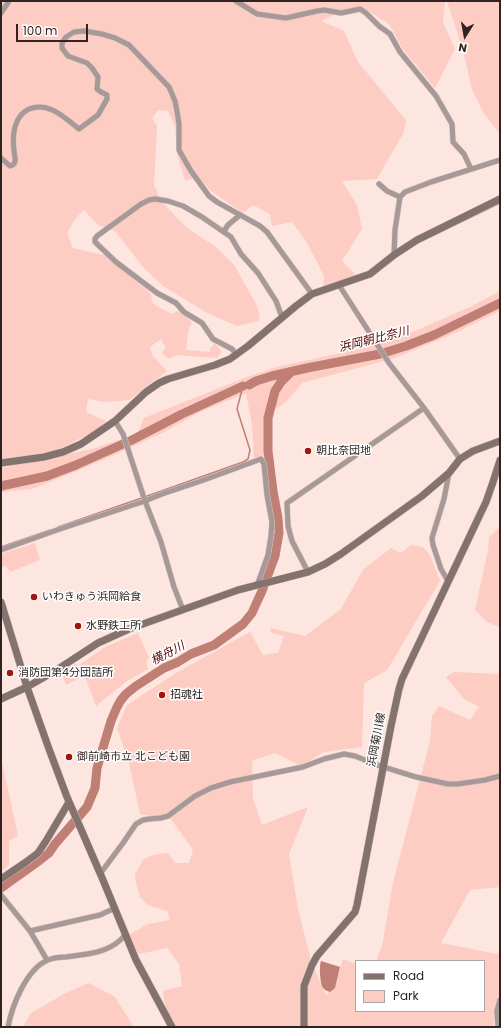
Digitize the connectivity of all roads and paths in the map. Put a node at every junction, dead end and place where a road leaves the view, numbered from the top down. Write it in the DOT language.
graph roads {
  1 [pos="9,1"];
  2 [pos="236,1"];
  3 [pos="1,13"];
  4 [pos="1,158"];
  5 [pos="500,160"];
  6 [pos="471,169"];
  7 [pos="379,184"];
  8 [pos="400,196"];
  9 [pos="500,199"];
  10 [pos="240,215"];
  11 [pos="224,231"];
  12 [pos="394,255"];
  13 [pos="339,285"];
  14 [pos="312,294"];
  15 [pos="282,318"];
  16 [pos="237,355"];
  17 [pos="424,408"];
  18 [pos="115,421"];
  19 [pos="500,441"];
  20 [pos="460,459"];
  21 [pos="500,460"];
  22 [pos="1,463"];
  23 [pos="449,473"];
  24 [pos="145,498"];
  25 [pos="1,550"];
  26 [pos="308,572"];
  27 [pos="448,581"];
  28 [pos="257,585"];
  29 [pos="1,602"];
  30 [pos="183,610"];
  31 [pos="27,687"];
  32 [pos="1,699"];
  33 [pos="384,766"];
  34 [pos="500,776"];
  35 [pos="69,802"];
  36 [pos="100,874"];
  37 [pos="1,878"];
  38 [pos="3,897"];
  39 [pos="115,908"];
  40 [pos="30,931"];
  41 [pos="125,935"];
  42 [pos="47,960"];
  43 [pos="500,1000"];
  44 [pos="8,1027"];
  45 [pos="172,1027"];
  46 [pos="304,1027"];
  47 [pos="498,1027"];
  1 -- 3 [label="street"];
  2 -- 6 [label="street"];
  4 -- 10 [label="street"];
  5 -- 6 [label="street"];
  6 -- 8 [label="street"];
  7 -- 8 [label="street"];
  8 -- 12 [label="street"];
  9 -- 12 [label="street"];
  10 -- 11 [label="street"];
  10 -- 14 [label="street"];
  11 -- 15 [label="street"];
  11 -- 16 [label="street"];
  12 -- 13 [label="street"];
  13 -- 14 [label="street"];
  13 -- 17 [label="street"];
  14 -- 15 [label="street"];
  15 -- 16 [label="street"];
  16 -- 18 [label="street"];
  17 -- 20 [label="street"];
  17 -- 26 [label="street"];
  18 -- 22 [label="street"];
  18 -- 24 [label="street"];
  19 -- 20 [label="street"];
  20 -- 23 [label="street"];
  21 -- 27 [label="street, 浜岡菊川線"];
  23 -- 26 [label="street"];
  23 -- 27 [label="street"];
  24 -- 25 [label="street"];
  24 -- 28 [label="street"];
  24 -- 30 [label="street"];
  26 -- 28 [label="street"];
  27 -- 33 [label="street, 浜岡菊川線"];
  28 -- 30 [label="street"];
  29 -- 31 [label="street"];
  30 -- 31 [label="street"];
  31 -- 32 [label="street"];
  31 -- 35 [label="street"];
  33 -- 34 [label="street"];
  33 -- 36 [label="street"];
  33 -- 46 [label="street, 浜岡菊川線"];
  35 -- 36 [label="street"];
  35 -- 37 [label="street"];
  36 -- 39 [label="street"];
  38 -- 40 [label="street"];
  39 -- 40 [label="street"];
  39 -- 41 [label="street"];
  40 -- 42 [label="street"];
  41 -- 42 [label="street"];
  41 -- 45 [label="street"];
  42 -- 44 [label="street"];
  43 -- 47 [label="street"];
}
